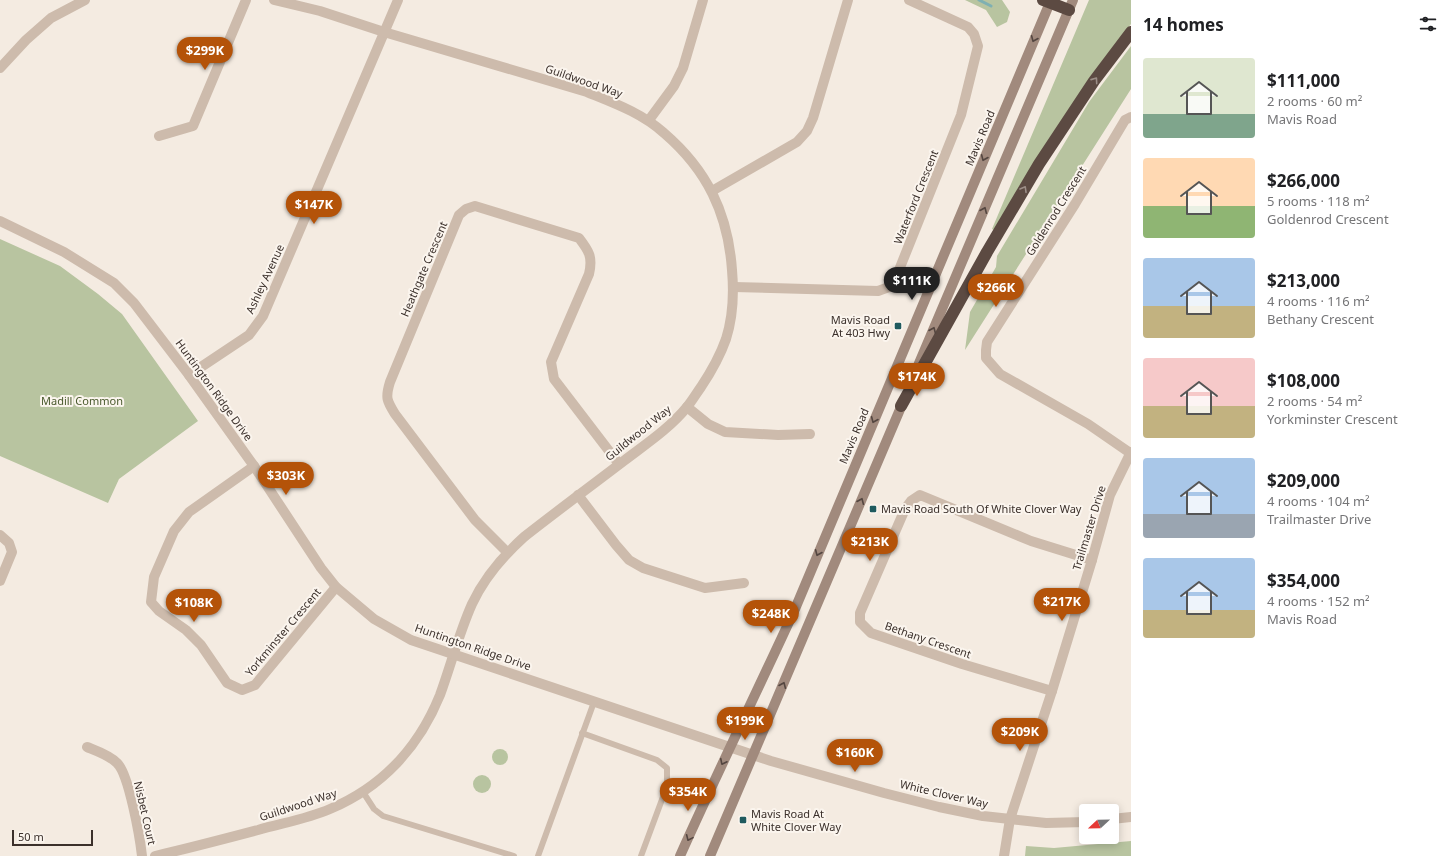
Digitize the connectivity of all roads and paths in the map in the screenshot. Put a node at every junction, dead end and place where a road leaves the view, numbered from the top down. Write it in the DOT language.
graph roads {
  1 [pos="85,0"];
  2 [pos="246,0"];
  3 [pos="274,0"];
  4 [pos="398,0"];
  5 [pos="703,0"];
  6 [pos="848,0"];
  7 [pos="909,0"];
  8 [pos="1048,1"];
  9 [pos="1071,5"];
  10 [pos="384,32"];
  11 [pos="1131,32"];
  12 [pos="0,66"];
  13 [pos="1131,117"];
  14 [pos="648,120"];
  15 [pos="159,136"];
  16 [pos="712,191"];
  17 [pos="0,222"];
  18 [pos="734,288"];
  19 [pos="190,375"];
  20 [pos="901,406"];
  21 [pos="687,407"];
  22 [pos="810,434"];
  23 [pos="1131,453"];
  24 [pos="619,464"];
  25 [pos="254,466"];
  26 [pos="578,495"];
  27 [pos="0,535"];
  28 [pos="507,552"];
  29 [pos="1092,560"];
  30 [pos="0,581"];
  31 [pos="744,584"];
  32 [pos="336,587"];
  33 [pos="453,654"];
  34 [pos="1052,691"];
  35 [pos="594,702"];
  36 [pos="582,733"];
  37 [pos="87,747"];
  38 [pos="730,747"];
  39 [pos="753,755"];
  40 [pos="363,792"];
  41 [pos="1131,817"];
  42 [pos="1119,818"];
  43 [pos="1010,819"];
  44 [pos="1079,822"];
  45 [pos="142,856"];
  46 [pos="155,856"];
  47 [pos="514,856"];
  48 [pos="538,856"];
  49 [pos="641,856"];
  50 [pos="680,856"];
  51 [pos="710,856"];
  52 [pos="1004,856"];
  1 -- 12 [label="street"];
  2 -- 15 [label="street"];
  3 -- 10 [label="street, Guildwood Way"];
  4 -- 10 [label="street, Ashley Avenue"];
  5 -- 14 [label="street"];
  6 -- 16 [label="street"];
  7 -- 18 [label="street, Waterford Crescent"];
  8 -- 9 [label="highway"];
  8 -- 38 [label="main road, Mavis Road, one-way"];
  20 -- 9 [label="main road, one-way"];
  10 -- 14 [label="street, Guildwood Way"];
  10 -- 19 [label="street, Ashley Avenue"];
  20 -- 11 [label="highway, one-way"];
  13 -- 23 [label="street, Goldenrod Crescent"];
  14 -- 16 [label="street, Guildwood Way"];
  16 -- 18 [label="street, Guildwood Way"];
  17 -- 19 [label="street, Huntington Ridge Drive"];
  18 -- 21 [label="street, Guildwood Way"];
  19 -- 25 [label="street, Huntington Ridge Drive"];
  39 -- 20 [label="main road, one-way"];
  21 -- 22 [label="street"];
  21 -- 24 [label="street, Guildwood Way"];
  23 -- 29 [label="street, Trailmaster Drive"];
  24 -- 26 [label="street, Guildwood Way"];
  24 -- 28 [label="street, Heathgate Crescent"];
  25 -- 32 [label="street, Huntington Ridge Drive"];
  25 -- 32 [label="street, Yorkminster Crescent"];
  26 -- 28 [label="street, Guildwood Way"];
  26 -- 31 [label="street"];
  27 -- 30 [label="street"];
  28 -- 33 [label="street, Guildwood Way"];
  29 -- 34 [label="street, Trailmaster Drive"];
  29 -- 34 [label="street, Bethany Crescent"];
  32 -- 33 [label="street, Huntington Ridge Drive"];
  33 -- 35 [label="street, Huntington Ridge Drive"];
  33 -- 40 [label="street, Guildwood Way"];
  34 -- 43 [label="street, Trailmaster Drive"];
  35 -- 36 [label="lane"];
  35 -- 38 [label="street, Huntington Ridge Drive"];
  36 -- 48 [label="lane"];
  36 -- 49 [label="lane"];
  37 -- 45 [label="street, Nisbet Court"];
  38 -- 39 [label="street, White Clover Way"];
  38 -- 50 [label="main road, Mavis Road, one-way"];
  39 -- 43 [label="street, White Clover Way"];
  39 -- 51 [label="main road"];
  40 -- 46 [label="street, Guildwood Way"];
  40 -- 47 [label="lane"];
  41 -- 42 [label="street"];
  43 -- 44 [label="street, White Clover Way"];
  43 -- 52 [label="street, Trailmaster Drive"];
}
